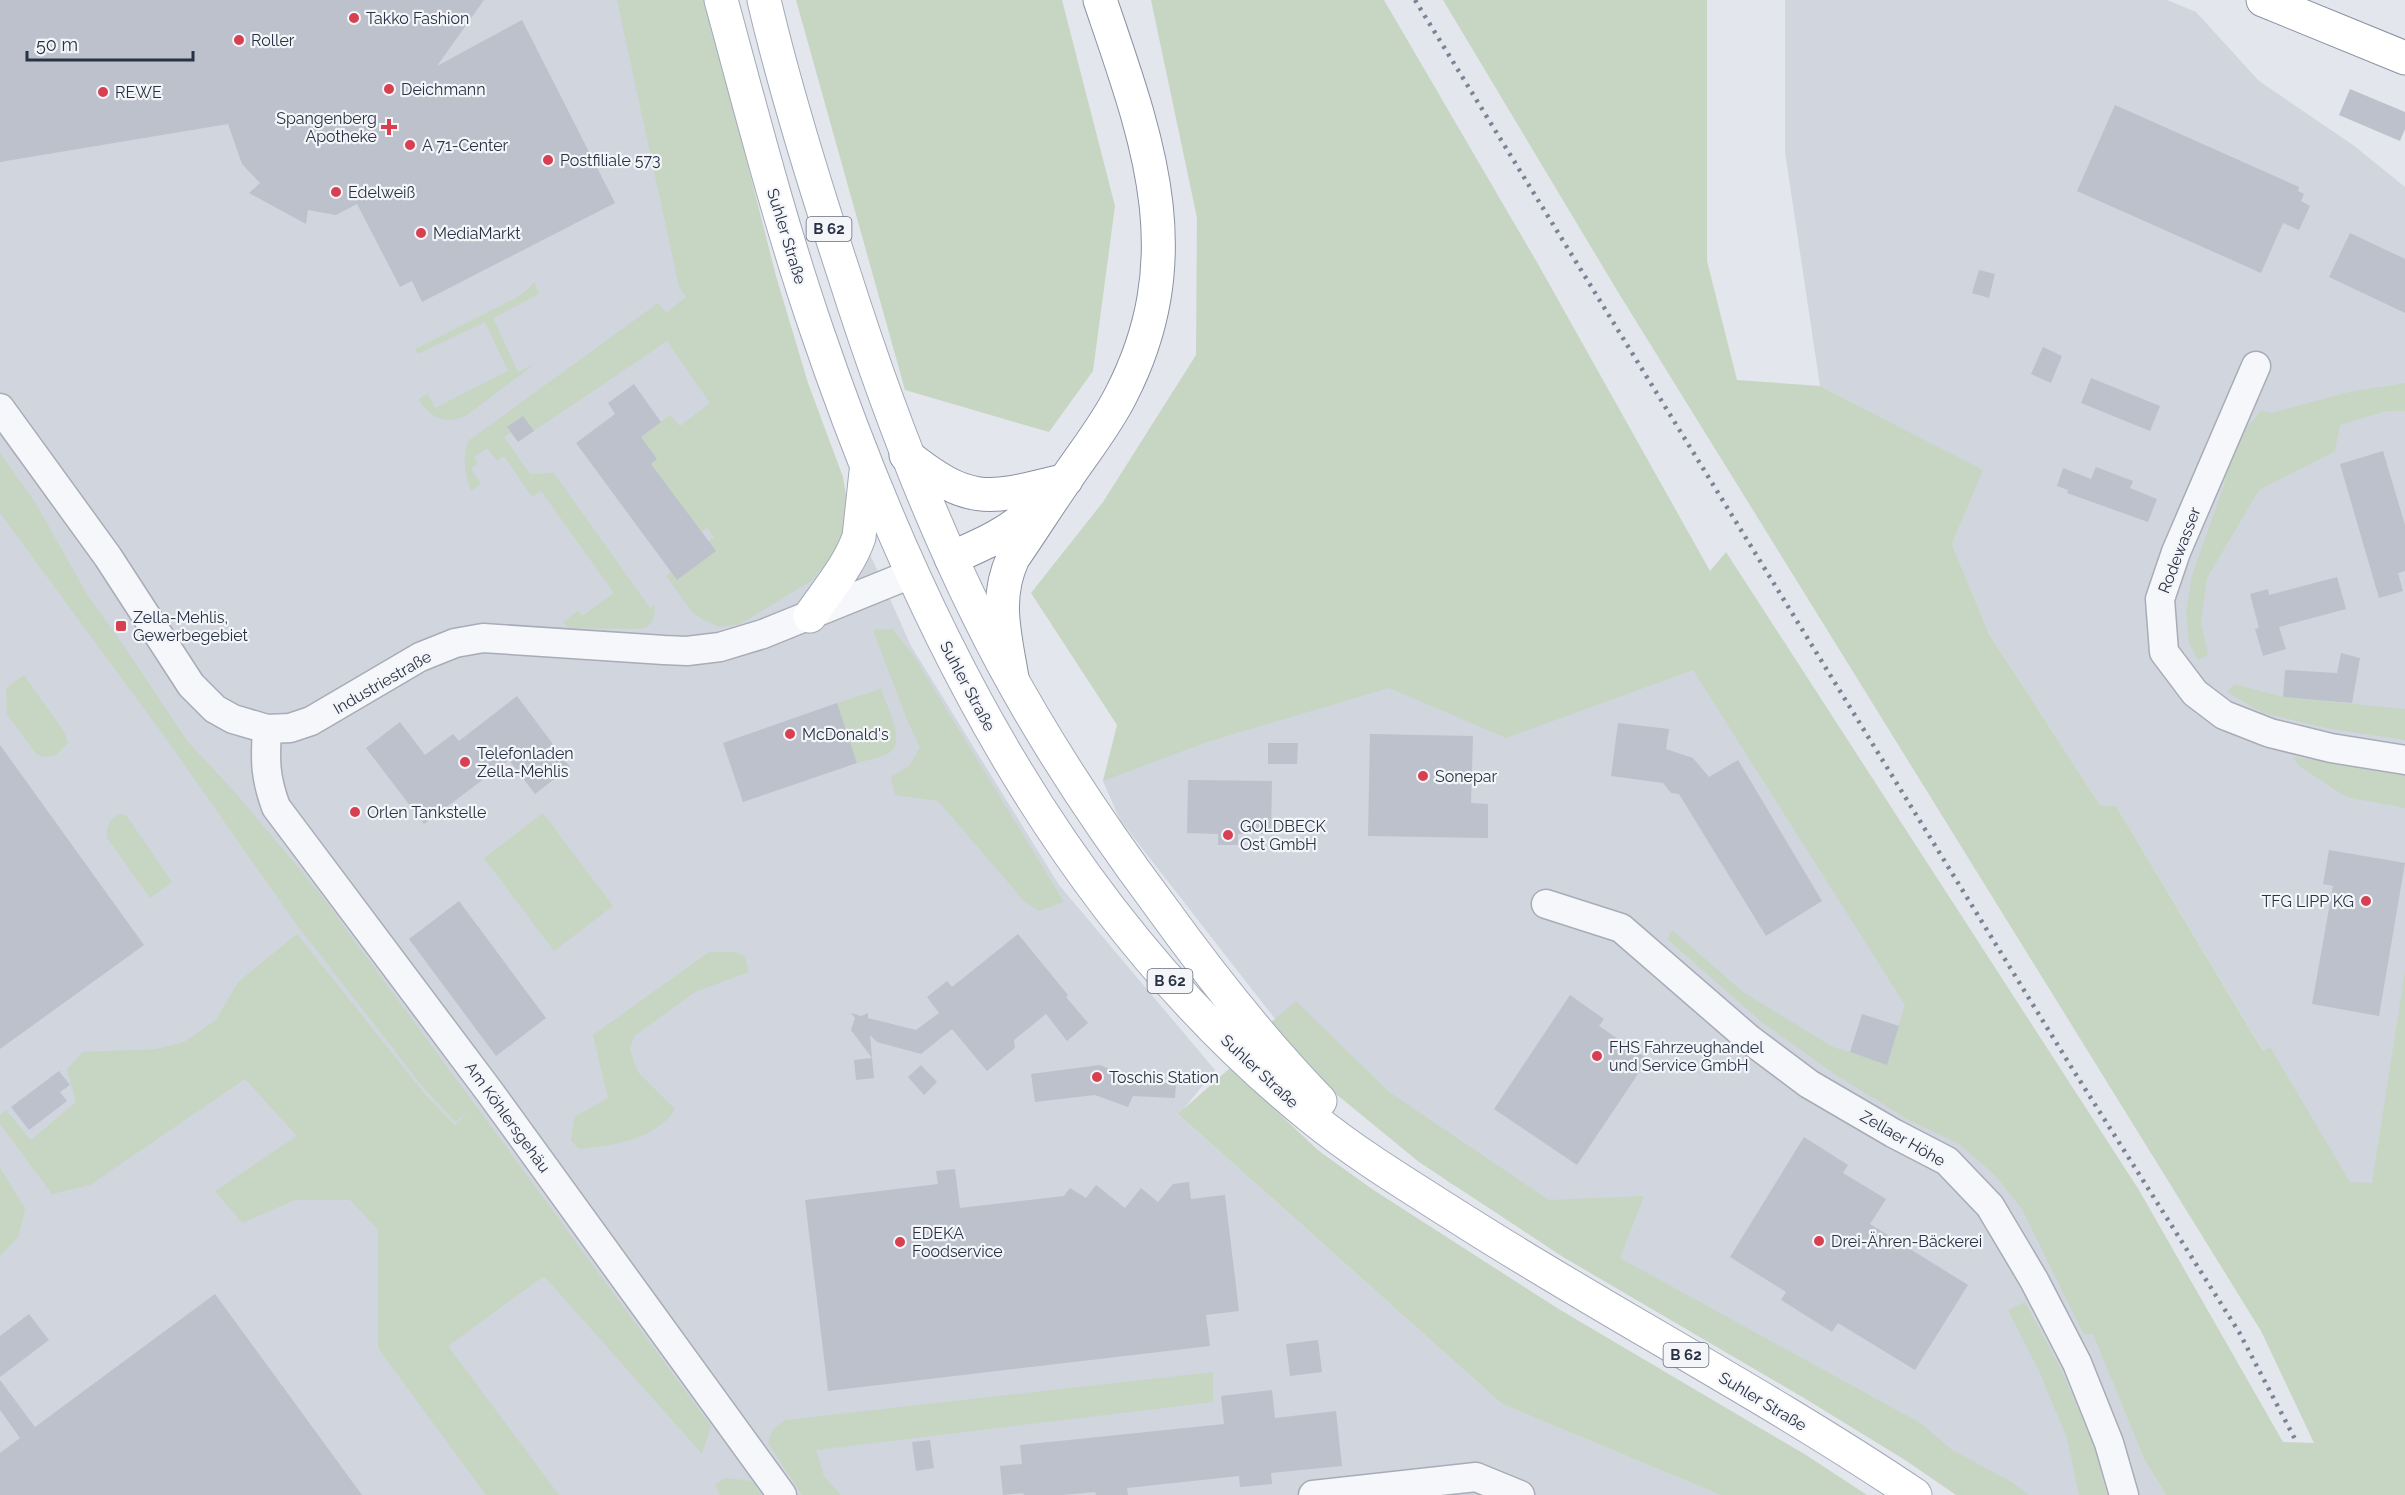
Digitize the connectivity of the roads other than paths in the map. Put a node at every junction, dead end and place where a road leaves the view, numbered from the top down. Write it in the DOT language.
graph roads {
  1 [pos="721,0"];
  2 [pos="764,0"];
  3 [pos="1100,0"];
  4 [pos="1114,0"];
  5 [pos="2263,0"];
  6 [pos="2405,57"];
  7 [pos="1129,86"];
  8 [pos="2256,366"];
  9 [pos="0,408"];
  10 [pos="906,455"];
  11 [pos="866,467"];
  12 [pos="1066,480"];
  13 [pos="951,558"];
  14 [pos="911,574"];
  15 [pos="810,616"];
  16 [pos="1012,678"];
  17 [pos="267,729"];
  18 [pos="2405,760"];
  19 [pos="1546,904"];
  20 [pos="1456,1216"];
  21 [pos="782,1495"];
  22 [pos="1313,1495"];
  23 [pos="1520,1495"];
  24 [pos="1915,1495"];
  25 [pos="2124,1495"];
  1 -- 11 [label="main road, Suhler Straße / B 62"];
  2 -- 10 [label="main road, Suhler Straße / B 62"];
  3 -- 7 [label="main road"];
  4 -- 7 [label="main road"];
  5 -- 6 [label="main road"];
  7 -- 12 [label="main road"];
  8 -- 18 [label="street, Rodewasser"];
  9 -- 17 [label="street, Industriestraße"];
  10 -- 12 [label="main road"];
  10 -- 13 [label="main road, Suhler Straße / B 62"];
  11 -- 14 [label="main road, Suhler Straße / B 62"];
  11 -- 15 [label="main road"];
  12 -- 13 [label="main road"];
  12 -- 16 [label="main road"];
  13 -- 14 [label="main road"];
  13 -- 16 [label="main road, Suhler Straße / B 62"];
  14 -- 15 [label="street, Industriestraße"];
  14 -- 20 [label="main road, Suhler Straße / B 62"];
  15 -- 17 [label="street, Industriestraße"];
  16 -- 20 [label="main road, Suhler Straße / B 62"];
  17 -- 21 [label="street, Am Köhlersgehäu"];
  19 -- 25 [label="street, Zellaer Höhe"];
  20 -- 24 [label="main road, Suhler Straße / B 62"];
  22 -- 23 [label="street"];
}
